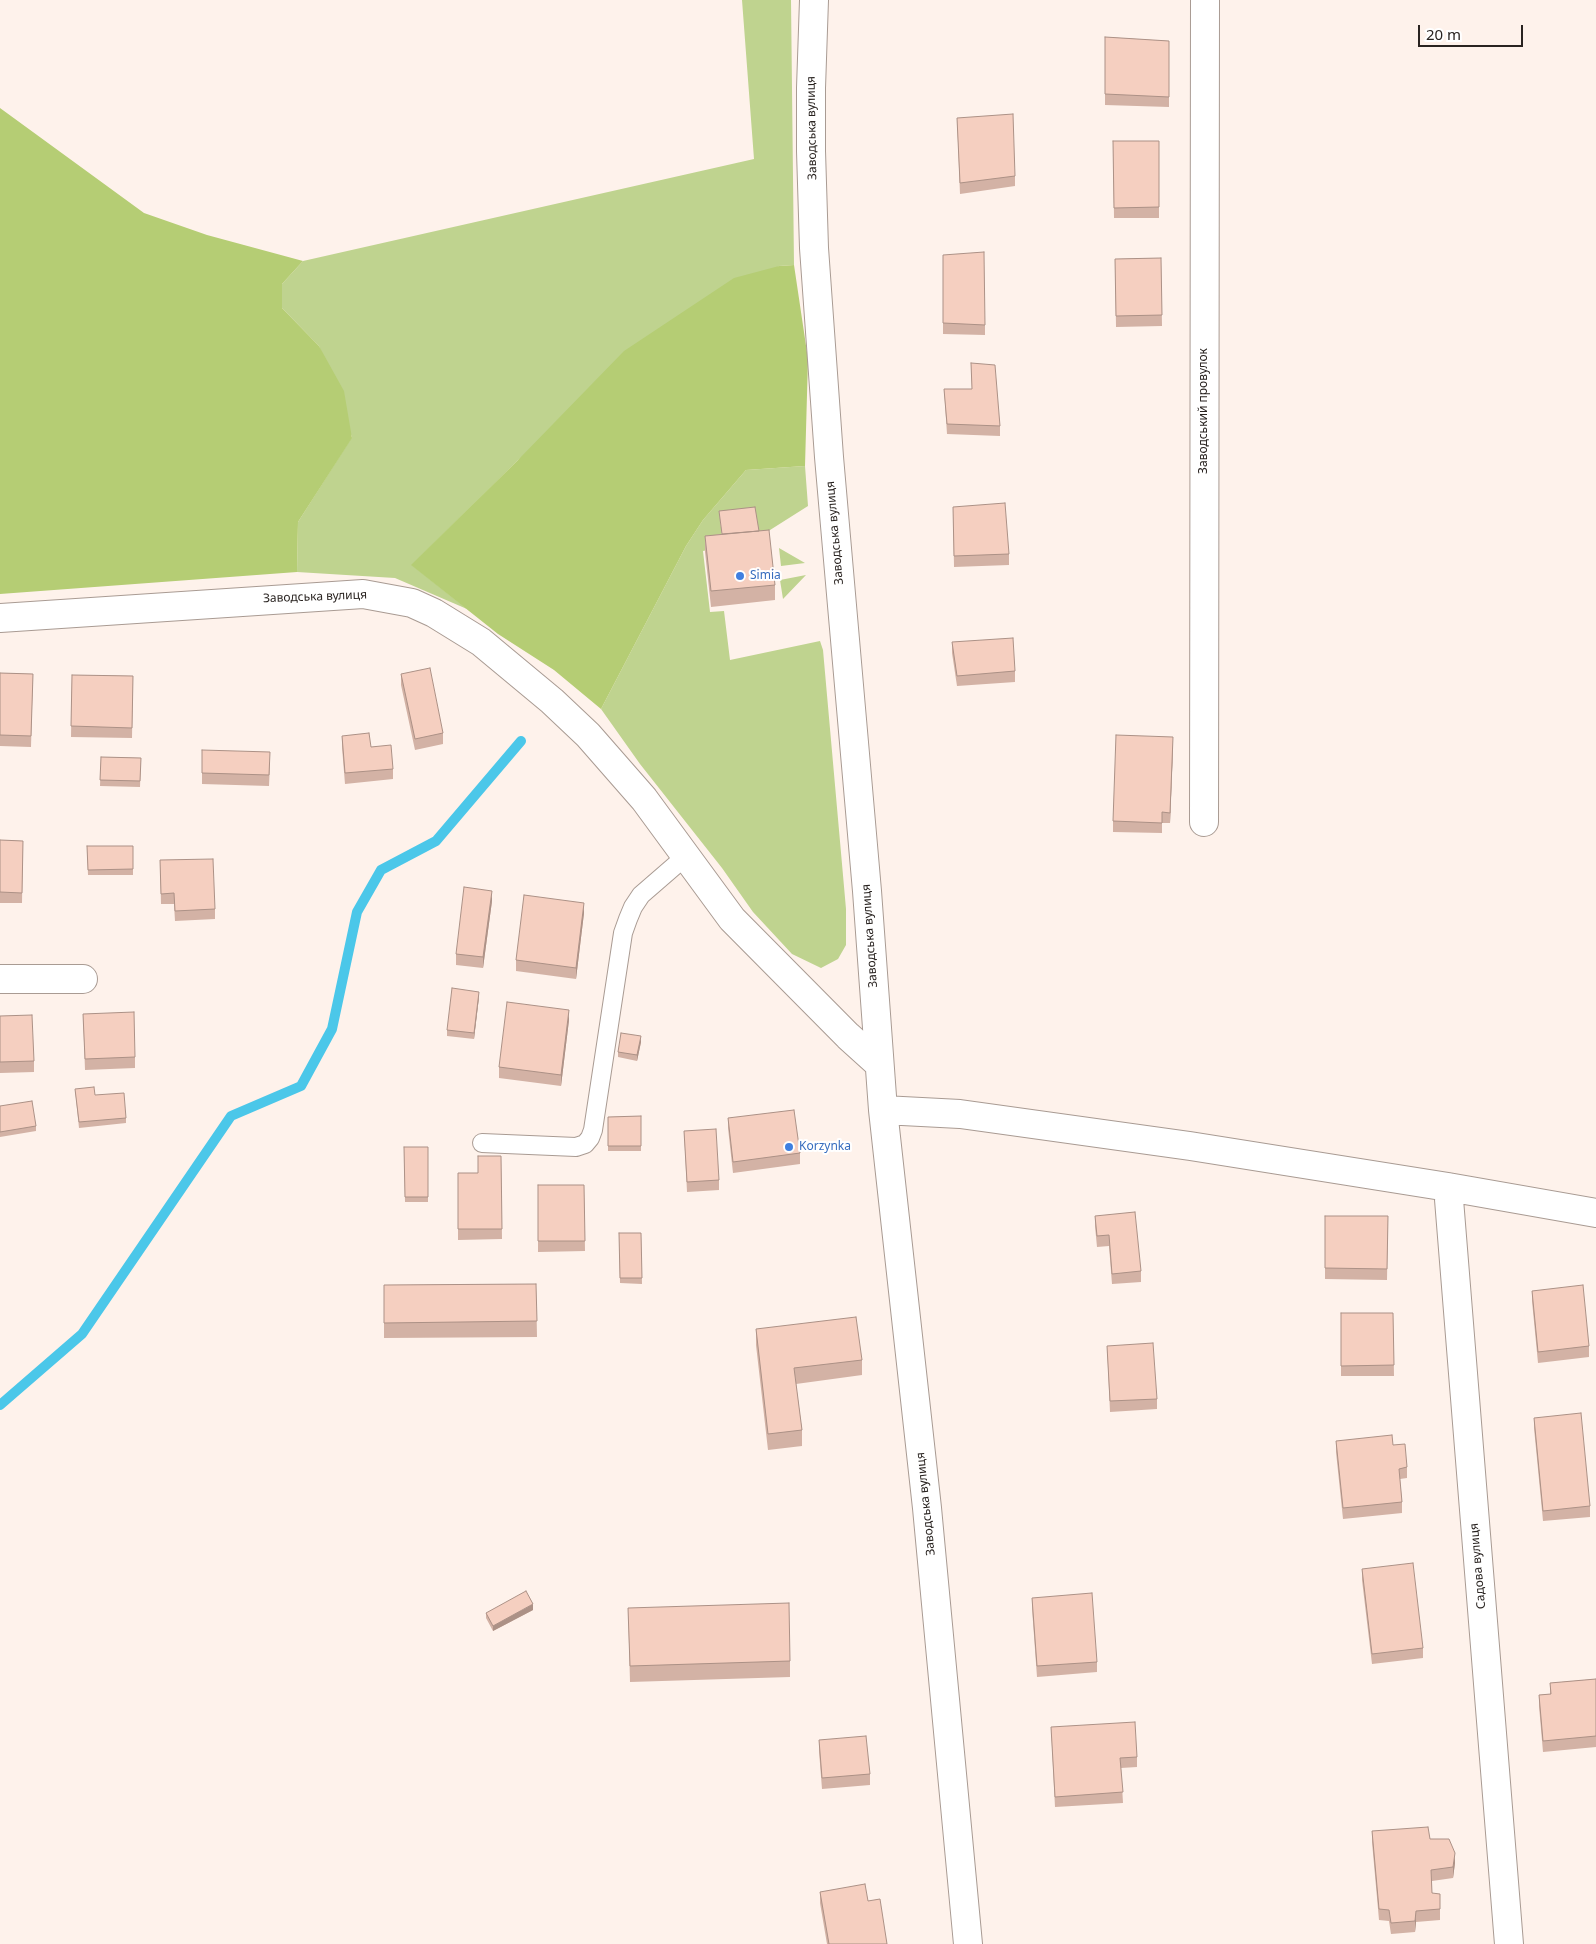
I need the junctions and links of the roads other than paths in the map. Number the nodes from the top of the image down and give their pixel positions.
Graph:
1 (814, 0) edge
2 (1205, 0) edge
3 (0, 618) edge
4 (1204, 822) dead end
5 (686, 856) junction
6 (0, 979) edge
7 (83, 979) dead end
8 (879, 1064) junction
9 (883, 1110) junction
10 (482, 1144) dead end
11 (1448, 1187) junction
12 (1596, 1214) edge
13 (968, 1944) edge
14 (1509, 1944) edge

1 - 8 street, Заводська вулиця
2 - 4 street, Заводський провулок
3 - 5 street, Заводська вулиця
5 - 8 street, Заводська вулиця
5 - 10 lane
6 - 7 street
8 - 9 street, Заводська вулиця
9 - 11 street
9 - 13 street, Заводська вулиця
11 - 12 street
11 - 14 street, Садова вулиця

